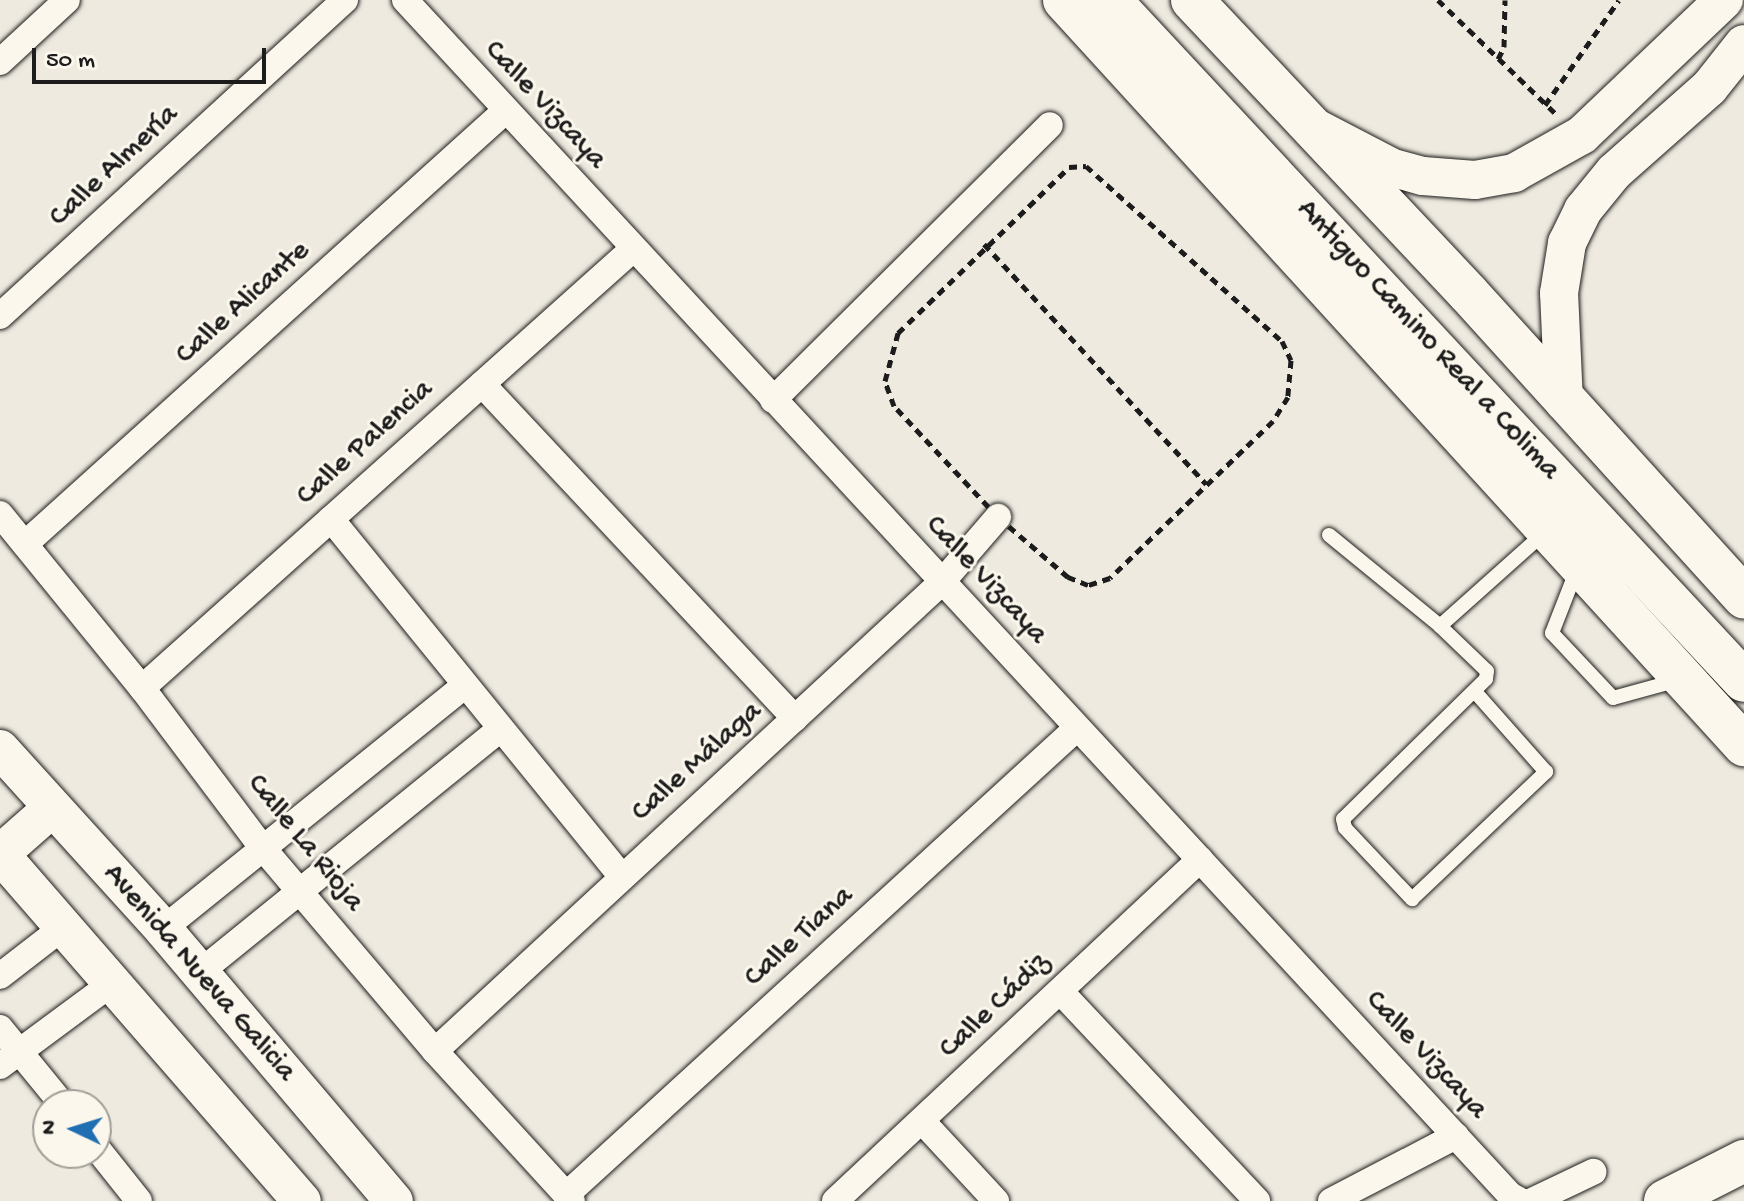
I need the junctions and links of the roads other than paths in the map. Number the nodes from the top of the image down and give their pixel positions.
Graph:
1 (67, 0) edge
2 (345, 0) edge
3 (405, 0) edge
4 (1064, 0) edge
5 (1110, 0) edge
6 (1192, 0) edge
7 (1724, 0) edge
8 (1744, 44) edge
9 (0, 62) edge
10 (505, 111) junction
11 (1310, 124) junction
12 (1050, 125) dead end
13 (1582, 135) junction
14 (1614, 172) junction
15 (633, 249) junction
16 (0, 316) edge
17 (482, 384) junction
18 (773, 400) junction
19 (1564, 402) junction
20 (0, 514) edge
21 (998, 517) road end
22 (331, 519) junction
23 (1547, 530) junction
24 (1329, 535) dead end
25 (25, 544) junction
26 (1578, 565) junction
27 (942, 582) junction
28 (1744, 597) edge
29 (1440, 626) junction
30 (1683, 678) junction
31 (1744, 681) edge
32 (465, 685) junction
33 (142, 688) junction
34 (1476, 693) junction
35 (795, 718) junction
36 (1077, 728) junction
37 (500, 729) junction
38 (1744, 745) edge
39 (0, 749) edge
40 (51, 809) junction
41 (262, 847) junction
42 (0, 854) edge
43 (1200, 860) junction
44 (621, 876) junction
45 (299, 891) junction
46 (62, 928) junction
47 (163, 929) junction
48 (199, 973) junction
49 (0, 976) edge
50 (111, 984) junction
51 (1060, 991) junction
52 (0, 1028) edge
53 (435, 1051) junction
54 (10, 1058) edge
55 (45, 1089) edge
56 (922, 1121) junction
57 (1456, 1136) junction
58 (1744, 1161) edge
59 (112, 1167) edge
60 (1593, 1172) dead end
61 (569, 1198) edge
62 (139, 1201) edge
63 (302, 1201) edge
64 (394, 1201) edge
65 (835, 1201) edge
66 (996, 1201) edge
67 (1257, 1201) edge
68 (1331, 1201) edge
69 (1521, 1201) edge
70 (1532, 1201) edge
71 (1665, 1201) edge

1 - 9 street
2 - 16 street, Calle Almería
3 - 10 street, Calle Vizcaya
4 - 23 main road
5 - 31 main road, Antiguo Camino Real a Colima
6 - 11 main road, Antiguo Camino Real a Colima
7 - 13 street
8 - 14 street
10 - 15 street, Calle Vizcaya
10 - 25 street, Calle Alicante
11 - 13 street
11 - 19 main road, Antiguo Camino Real a Colima
12 - 18 street
13 - 14 street
14 - 19 street
15 - 17 street, Calle Palencia
15 - 18 street, Calle Vizcaya
17 - 22 street, Calle Palencia
17 - 35 street
18 - 27 street, Calle Vizcaya
19 - 28 main road, Antiguo Camino Real a Colima
20 - 25 street, Calle La Rioja
21 - 27 street, Calle Málaga
22 - 32 street
22 - 33 street, Calle Palencia
23 - 26 main road
23 - 29 lane
24 - 29 lane
25 - 33 street, Calle La Rioja
26 - 30 main road
26 - 30 lane
27 - 35 street, Calle Málaga
27 - 36 street, Calle Vizcaya
29 - 34 lane
30 - 38 main road
32 - 37 street
32 - 41 street
33 - 41 street, Calle La Rioja
34 - 34 lane
35 - 44 street, Calle Málaga
36 - 43 street, Calle Vizcaya
36 - 61 street, Calle Tiana
37 - 44 street
37 - 45 street
39 - 40 street, Avenida Nueva Galicia
40 - 42 street
40 - 47 street, Avenida Nueva Galicia
41 - 45 street, Calle La Rioja
41 - 47 street
42 - 46 street
43 - 51 street, Calle Cádiz
43 - 57 street, Calle Vizcaya
44 - 53 street, Calle Málaga
45 - 48 street
45 - 53 street, Calle La Rioja
46 - 49 street
46 - 50 street
47 - 48 street, Avenida Nueva Galicia
48 - 64 street, Avenida Nueva Galicia
50 - 54 street
50 - 63 street
51 - 56 street, Calle Cádiz
51 - 67 street
52 - 54 street
53 - 61 street, Calle La Rioja
54 - 55 street
56 - 65 street, Calle Cádiz
56 - 66 street
57 - 68 street
57 - 69 street, Calle Vizcaya
58 - 71 main road
59 - 62 street
60 - 70 street

